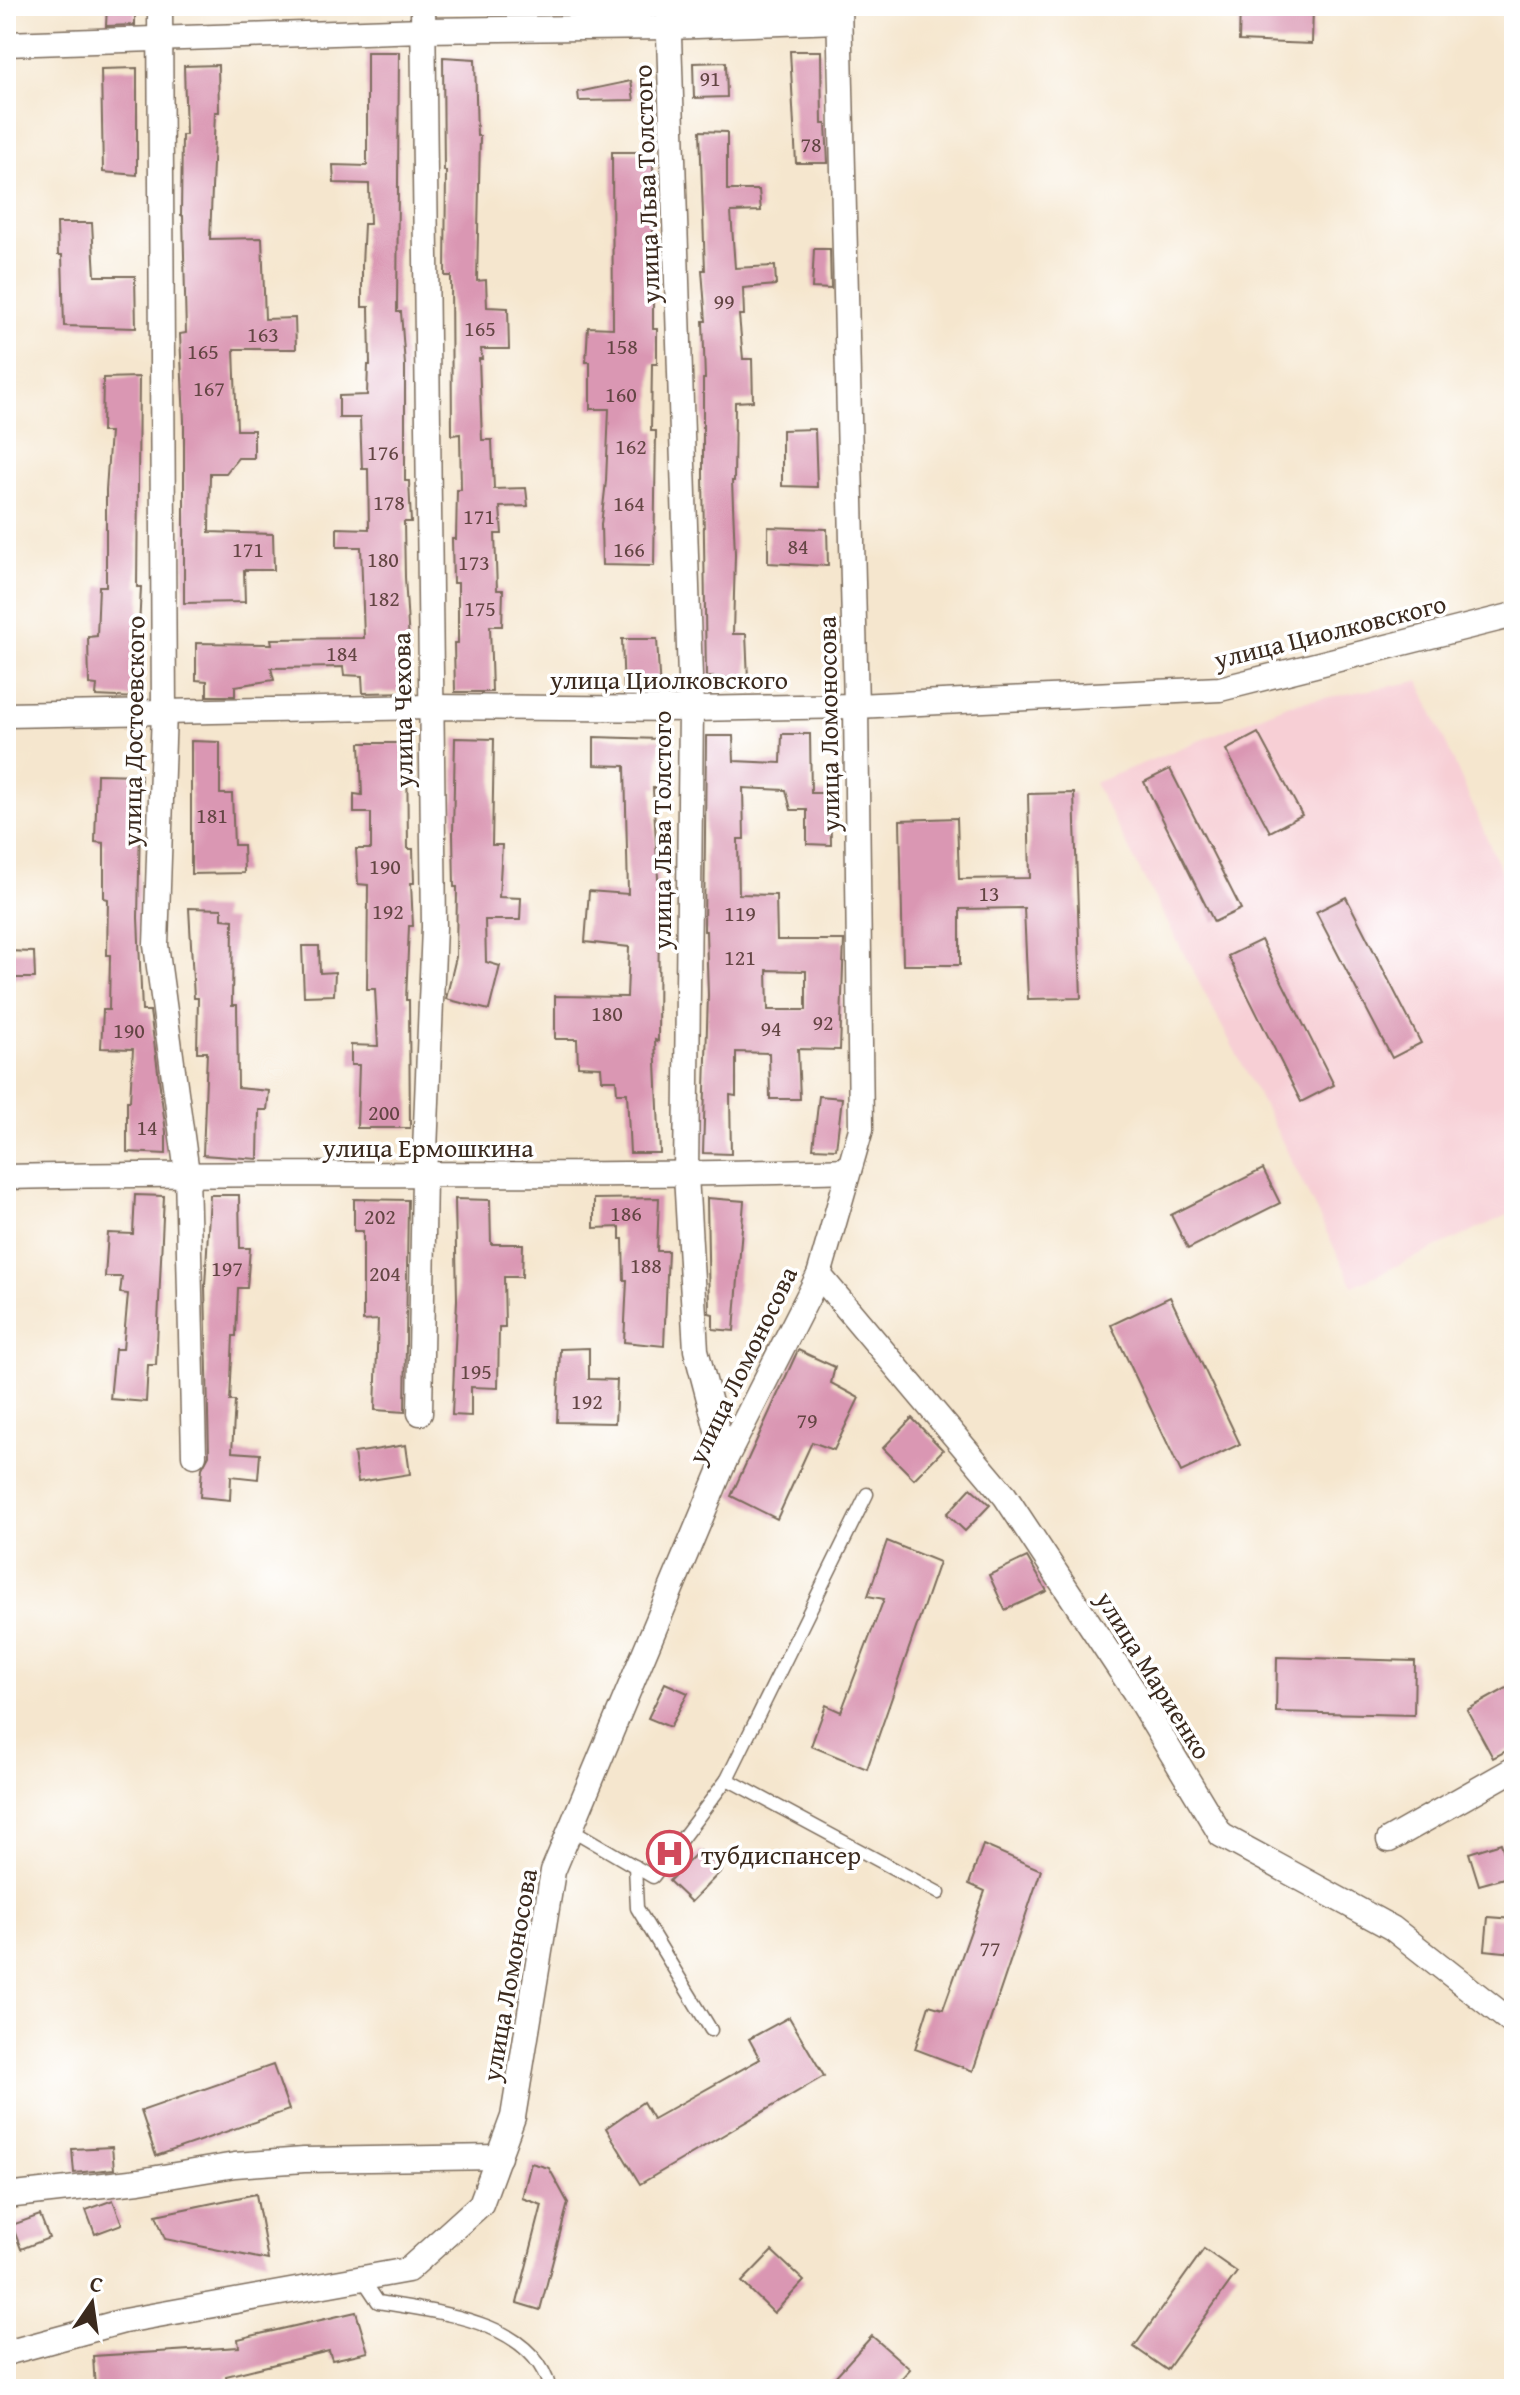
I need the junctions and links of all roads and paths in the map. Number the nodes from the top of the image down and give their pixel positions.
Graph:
1 (160, 6) edge
2 (839, 14) edge
3 (668, 17) edge
4 (423, 18) edge
5 (160, 40) junction
6 (6, 44) edge
7 (1514, 615) edge
8 (856, 706) junction
9 (430, 707) junction
10 (691, 709) junction
11 (164, 711) junction
12 (6, 715) edge
13 (849, 1170) junction
14 (187, 1173) junction
15 (686, 1175) junction
16 (424, 1176) junction
17 (6, 1177) edge
18 (819, 1275) junction
19 (420, 1413) dead end
20 (194, 1455) dead end
21 (725, 1460) junction
22 (867, 1494) dead end
23 (1514, 1769) edge
24 (727, 1779) junction
25 (571, 1829) junction
26 (1389, 1840) dead end
27 (635, 1866) junction
28 (939, 1893) dead end
29 (1514, 2024) edge
30 (711, 2030) dead end
31 (499, 2157) junction
32 (6, 2196) edge
33 (362, 2278) junction
34 (6, 2353) edge
35 (546, 2372) junction
36 (538, 2389) edge
37 (550, 2389) edge

1 - 5 street, улица Достоевского
2 - 3 street
2 - 8 street, улица Ломоносова
3 - 4 street
3 - 10 street, улица Льва Толстого
4 - 5 street
4 - 9 street, улица Чехова
5 - 6 street
5 - 11 street, улица Достоевского
7 - 8 street, улица Циолковского
8 - 10 street, улица Циолковского
8 - 13 street, улица Ломоносова
9 - 10 street, улица Циолковского
9 - 11 street, улица Циолковского
9 - 16 street, улица Чехова
10 - 15 street, улица Льва Толстого
11 - 12 street, улица Циолковского
11 - 14 street, улица Достоевского
13 - 15 street, улица Ермошкина
13 - 18 street, улица Ломоносова
14 - 16 street, улица Ермошкина
14 - 17 street, улица Ермошкина
14 - 20 street, улица Достоевского
15 - 16 street, улица Ермошкина
15 - 21 street, улица Льва Толстого
16 - 19 street, улица Чехова
18 - 21 street, улица Ломоносова
18 - 29 street, улица Мариенко
21 - 25 street, улица Ломоносова
22 - 24 lane
23 - 26 street
24 - 27 lane
24 - 28 lane
25 - 27 lane
25 - 31 street, улица Ломоносова
27 - 30 lane
31 - 32 street
31 - 33 street, улица Ломоносова
33 - 34 street, улица Ломоносова
33 - 35 lane
35 - 36 lane
35 - 37 lane

